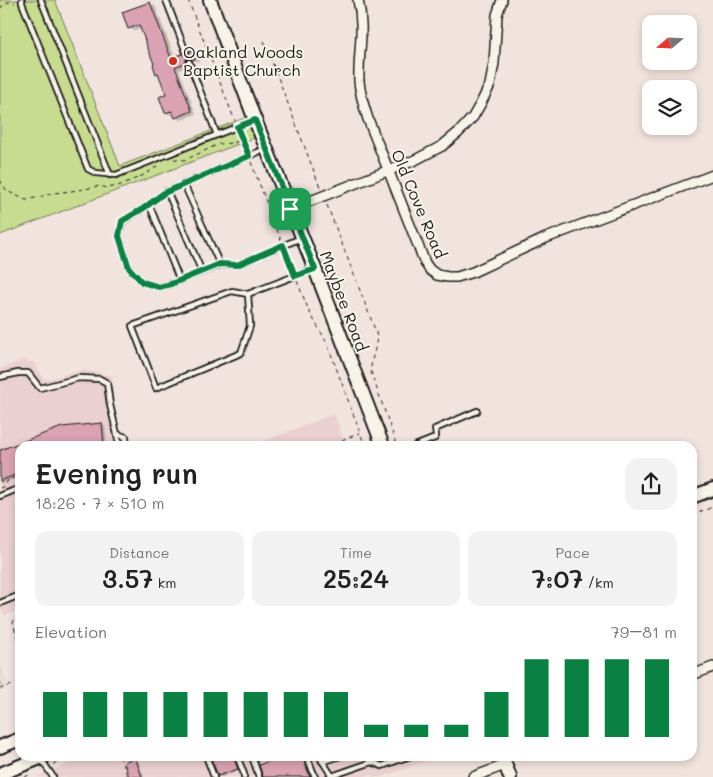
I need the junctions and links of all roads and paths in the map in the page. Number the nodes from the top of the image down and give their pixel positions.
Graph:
1 (41, 0) edge
2 (166, 0) edge
3 (188, 0) edge
4 (210, 0) edge
5 (358, 0) edge
6 (502, 0) edge
7 (22, 2) edge
8 (0, 8) edge
9 (264, 41) dead end
10 (186, 52) dead end
11 (189, 62) dead end
12 (255, 120) junction
13 (237, 127) junction
14 (217, 135) junction
15 (266, 149) junction
16 (249, 156) junction
17 (388, 170) junction
18 (110, 175) junction
19 (713, 175) edge
20 (184, 184) junction
21 (167, 191) junction
22 (323, 196) junction
23 (149, 204) junction
24 (290, 209) junction
25 (302, 237) junction
26 (283, 245) junction
27 (220, 264) junction
28 (315, 269) junction
29 (202, 272) junction
30 (295, 276) junction
31 (180, 281) junction
32 (248, 294) junction
33 (0, 378) edge
34 (477, 411) dead end
35 (360, 432) junction
36 (117, 434) junction
37 (342, 440) dead end
38 (118, 441) edge
39 (126, 441) edge
40 (363, 441) edge
41 (381, 441) edge
42 (396, 441) edge
43 (428, 441) edge
44 (15, 478) edge
45 (0, 488) edge
46 (713, 488) edge
47 (15, 490) edge
48 (697, 494) edge
49 (0, 496) edge
50 (713, 507) edge
51 (697, 513) edge
52 (15, 597) edge
53 (0, 602) edge
54 (713, 668) edge
55 (697, 673) edge
56 (12, 685) dead end
57 (0, 690) edge
58 (15, 741) edge
59 (0, 747) edge
60 (30, 761) edge
61 (40, 761) edge
62 (122, 761) edge
63 (208, 761) edge
64 (239, 761) edge
65 (254, 761) edge
66 (309, 761) edge
67 (321, 761) edge
68 (372, 762) joint
69 (395, 762) edge
70 (507, 770) edge
71 (0, 774) edge
72 (127, 775) dead end
73 (330, 776) edge
74 (53, 777) edge
75 (214, 777) edge
76 (244, 777) edge
77 (259, 777) edge
78 (315, 777) edge
79 (473, 777) edge

1 - 18 lane
2 - 10 lane
3 - 13 path
4 - 12 main road, Maybee Road
5 - 17 street, Old Cove Road
6 - 17 street
7 - 8 path
7 - 18 lane
9 - 22 path
11 - 14 lane
12 - 13 lane
12 - 15 main road, Maybee Road
13 - 14 lane
13 - 16 path
14 - 18 lane
15 - 16 lane
15 - 24 main road, Maybee Road
16 - 20 lane
16 - 26 path
17 - 19 street, Old Cove Road
17 - 22 street
20 - 21 lane
20 - 27 lane
21 - 23 lane
21 - 29 lane
22 - 24 street
22 - 42 path
23 - 31 lane
23 - 31 lane
24 - 25 main road, Maybee Road
25 - 26 lane
25 - 28 main road, Maybee Road
26 - 27 lane
26 - 30 path
27 - 29 lane
28 - 30 lane
28 - 41 main road, Maybee Road
29 - 31 lane
30 - 32 lane
30 - 35 path
32 - 32 lane
33 - 36 lane
34 - 43 lane
35 - 37 path
35 - 40 path
36 - 38 lane
36 - 39 lane
44 - 45 path
46 - 48 main road
47 - 49 lane
50 - 51 path
52 - 53 lane
54 - 55 street
56 - 57 path
58 - 59 main road
60 - 71 main road
61 - 74 lane
62 - 72 path
63 - 75 lane
64 - 76 lane
65 - 77 lane
66 - 78 lane
67 - 73 lane
68 - 69 lane
68 - 73 lane
70 - 79 street

